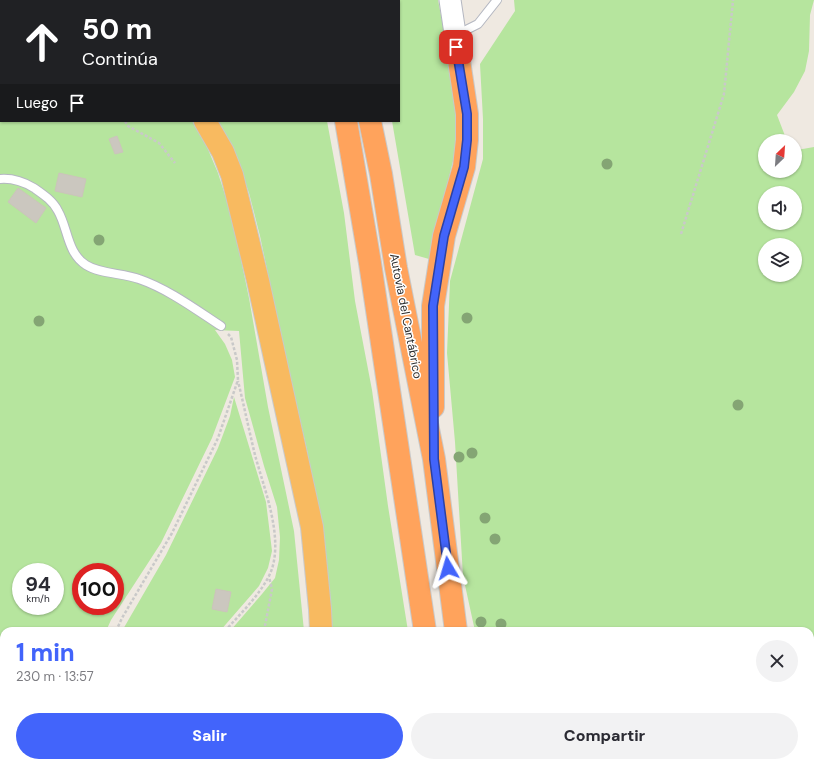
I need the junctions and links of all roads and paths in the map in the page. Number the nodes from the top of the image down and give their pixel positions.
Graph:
1 (450, 0) edge
2 (497, 0) edge
3 (733, 0) edge
4 (456, 41) junction
5 (126, 122) edge
6 (206, 122) edge
7 (346, 122) edge
8 (370, 122) edge
9 (175, 163) dead end
10 (0, 179) edge
11 (681, 234) dead end
12 (221, 326) joint
13 (238, 380) junction
14 (434, 459) junction
15 (269, 576) junction
16 (118, 627) edge
17 (228, 627) edge
18 (265, 627) edge
19 (321, 627) edge
20 (424, 627) edge
21 (455, 627) edge

1 - 4 street
2 - 4 lane
3 - 11 path
4 - 14 highway
5 - 9 path
6 - 19 highway
7 - 20 highway
8 - 14 highway, Autovía del Cantábrico
10 - 12 lane
12 - 13 path
13 - 15 path
13 - 16 path
14 - 21 highway, Autovía del Cantábrico
15 - 17 path
15 - 18 path

